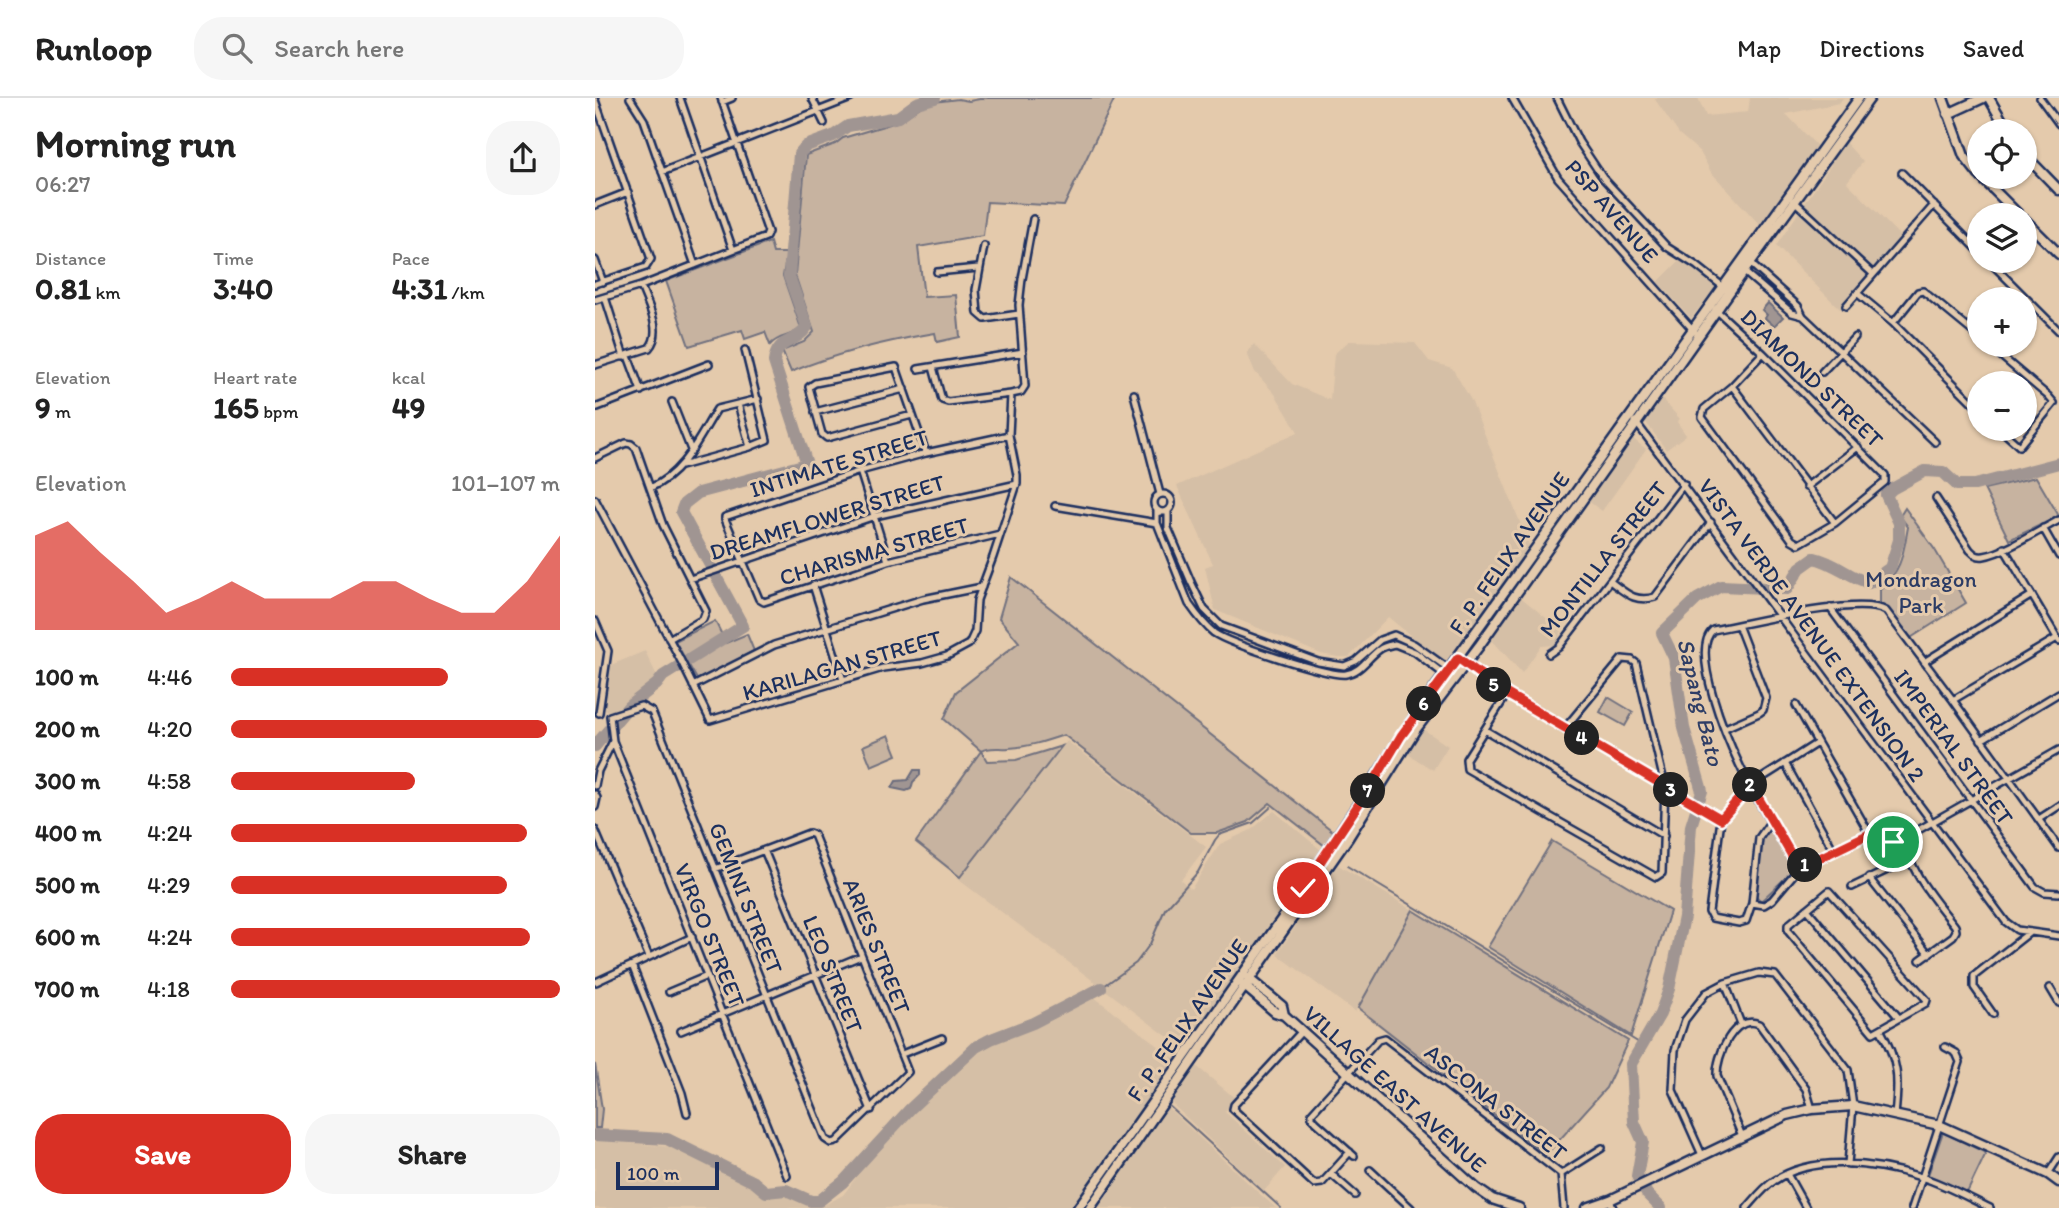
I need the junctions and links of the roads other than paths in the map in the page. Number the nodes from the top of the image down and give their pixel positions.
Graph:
1 (630, 98) edge
2 (680, 98) edge
3 (732, 98) edge
4 (813, 98) edge
5 (851, 98) edge
6 (1512, 98) edge
7 (1557, 98) edge
8 (1859, 98) edge
9 (1870, 98) edge
10 (1943, 98) edge
11 (1983, 98) edge
12 (1989, 98) edge
13 (2040, 98) edge
14 (595, 100) edge
15 (721, 100) edge
16 (2059, 110) edge
17 (819, 111) junction
18 (1948, 114) junction
19 (2050, 114) junction
20 (2001, 119) edge
21 (824, 123) dead end
22 (604, 124) junction
23 (2059, 124) edge
24 (595, 127) edge
25 (736, 143) junction
26 (700, 157) junction
27 (1967, 161) edge
28 (2037, 167) edge
29 (662, 172) junction
30 (1902, 173) dead end
31 (1993, 189) edge
32 (2059, 190) edge
33 (628, 192) junction
34 (1792, 199) junction
35 (2007, 203) edge
36 (595, 205) edge
37 (1934, 205) junction
38 (1033, 219) dead end
39 (2037, 232) edge
40 (1967, 238) edge
41 (985, 246) dead end
42 (733, 250) junction
43 (2059, 254) edge
44 (595, 260) edge
45 (1750, 264) junction
46 (695, 265) junction
47 (978, 268) junction
48 (1741, 269) junction
49 (937, 272) dead end
50 (2001, 273) edge
51 (1873, 274) junction
52 (603, 282) junction
53 (595, 284) edge
54 (641, 286) junction
55 (1726, 290) junction
56 (1857, 293) junction
57 (605, 297) junction
58 (595, 300) edge
59 (1846, 306) dead end
60 (1713, 307) junction
61 (1019, 314) junction
62 (1803, 316) junction
63 (1893, 323) junction
64 (1967, 327) edge
65 (2059, 331) edge
66 (1696, 333) junction
67 (1855, 337) dead end
68 (745, 350) dead end
69 (1023, 352) junction
70 (1841, 352) junction
71 (1763, 353) junction
72 (626, 356) junction
73 (2002, 357) edge
74 (709, 364) dead end
75 (595, 365) edge
76 (933, 366) junction
77 (918, 369) dead end
78 (2019, 371) edge
79 (1822, 372) dead end
80 (1666, 374) junction
81 (1732, 386) junction
82 (2037, 387) edge
83 (904, 389) junction
84 (641, 391) junction
85 (1011, 394) junction
86 (1134, 394) dead end
87 (1967, 397) edge
88 (758, 399) junction
89 (672, 402) dead end
90 (738, 404) junction
91 (595, 408) edge
92 (815, 412) junction
93 (912, 415) junction
94 (1630, 416) junction
95 (1637, 423) junction
96 (2037, 426) edge
97 (1009, 435) junction
98 (1935, 442) dead end
99 (750, 447) junction
100 (1858, 447) junction
101 (691, 450) junction
102 (926, 453) junction
103 (595, 458) edge
104 (681, 466) junction
105 (860, 471) junction
106 (1017, 484) junction
107 (1683, 484) junction
108 (1806, 487) junction
109 (650, 488) junction
110 (1160, 494) junction
111 (1936, 498) dead end
112 (595, 499) edge
113 (1055, 506) dead end
114 (1157, 510) junction
115 (1168, 510) junction
116 (875, 516) junction
117 (2059, 520) edge
118 (1711, 522) junction
119 (1157, 523) junction
120 (1835, 523) junction
121 (2043, 528) junction
122 (1000, 534) junction
123 (2004, 548) junction
124 (2059, 556) edge
125 (743, 561) junction
126 (888, 561) junction
127 (690, 579) junction
128 (1611, 582) junction
129 (813, 585) junction
130 (982, 587) junction
131 (2032, 595) junction
132 (1830, 608) junction
133 (1205, 609) junction
134 (1197, 616) junction
135 (1781, 616) junction
136 (595, 621) edge
137 (1738, 625) junction
138 (828, 629) junction
139 (669, 639) junction
140 (2058, 639) edge
141 (1279, 648) junction
142 (1549, 654) dead end
143 (1275, 657) junction
144 (1462, 661) junction
145 (1924, 662) junction
146 (1451, 675) junction
147 (843, 680) junction
148 (693, 686) junction
149 (2059, 693) edge
150 (1507, 694) junction
151 (1953, 700) junction
152 (1796, 705) dead end
153 (597, 714) edge
154 (611, 721) junction
155 (1565, 728) junction
156 (1725, 728) junction
157 (1485, 730) junction
158 (1982, 740) junction
159 (613, 741) junction
160 (1817, 743) junction
161 (2059, 750) edge
162 (1785, 763) junction
163 (2010, 779) junction
164 (1751, 785) junction
165 (595, 786) edge
166 (1665, 786) junction
167 (595, 794) edge
168 (1972, 800) junction
169 (2059, 806) edge
170 (595, 807) edge
171 (1721, 819) junction
172 (2039, 819) junction
173 (1771, 821) junction
174 (1931, 823) junction
175 (595, 830) edge
176 (1869, 834) junction
177 (1664, 835) junction
178 (1893, 842) dead end
179 (2059, 848) edge
180 (764, 850) junction
181 (1834, 851) junction
182 (1910, 859) junction
183 (1799, 868) junction
184 (715, 869) junction
185 (1869, 878) junction
186 (1852, 887) dead end
187 (2059, 893) edge
188 (1752, 903) junction
189 (1807, 909) junction
190 (2030, 932) junction
191 (2059, 936) edge
192 (692, 937) junction
193 (1929, 954) junction
194 (861, 956) junction
195 (649, 957) junction
196 (1920, 960) dead end
197 (632, 965) junction
198 (707, 976) junction
199 (814, 976) junction
200 (1244, 980) junction
201 (596, 982) edge
202 (1725, 983) junction
203 (2050, 988) dead end
204 (669, 992) dead end
205 (767, 996) junction
206 (2059, 1003) edge
207 (1993, 1014) dead end
208 (722, 1015) junction
209 (1899, 1018) junction
210 (1741, 1024) junction
211 (1880, 1029) junction
212 (681, 1031) dead end
213 (1302, 1031) junction
214 (941, 1038) dead end
215 (1945, 1047) dead end
216 (902, 1054) junction
217 (1348, 1073) junction
218 (1853, 1106) junction
219 (1812, 1109) junction
220 (870, 1110) junction
221 (687, 1113) dead end
222 (1895, 1115) junction
223 (1939, 1125) junction
224 (1742, 1136) junction
225 (1602, 1148) dead end
226 (1702, 1154) junction
227 (2059, 1157) edge
228 (1848, 1164) junction
229 (1370, 1170) dead end
230 (1331, 1174) junction
231 (1561, 1174) junction
232 (1787, 1174) junction
233 (2048, 1174) junction
234 (787, 1176) dead end
235 (1922, 1177) junction
236 (2059, 1182) edge
237 (1355, 1195) dead end
238 (1612, 1204) edge
239 (1508, 1207) edge
240 (1078, 1208) edge
241 (1090, 1208) edge
242 (1411, 1208) edge
243 (1519, 1208) edge
244 (1564, 1208) edge
245 (1587, 1208) edge
246 (1747, 1208) edge
247 (1806, 1208) edge
248 (1912, 1208) edge
249 (1990, 1208) edge

1 - 29 street
2 - 26 street
3 - 15 street
4 - 17 street
5 - 17 street
6 - 66 street, PSP AVENUE
7 - 55 street
8 - 34 main road, F. P. FELIX AVENUE
9 - 34 main road, F. P. FELIX AVENUE
10 - 18 main road
11 - 18 main road
12 - 20 main road
13 - 19 street
14 - 22 street
15 - 25 street
16 - 19 street
17 - 21 street
17 - 25 street
18 - 27 main road
19 - 23 street
22 - 24 street
22 - 33 street
25 - 26 street
25 - 42 street
26 - 29 street
26 - 42 street
28 - 32 main road
29 - 46 street
30 - 37 street
31 - 35 main road
33 - 36 street
33 - 52 street
34 - 45 main road, F. P. FELIX AVENUE
34 - 48 main road, F. P. FELIX AVENUE
34 - 51 street
37 - 40 street
37 - 51 street
38 - 61 street
39 - 43 main road
41 - 47 street
42 - 46 street
44 - 52 street
45 - 48 main road, F. P. FELIX AVENUE
45 - 62 street
46 - 54 street
47 - 49 street
47 - 61 street
48 - 55 main road, F. P. FELIX AVENUE
48 - 62 street
50 - 65 street
51 - 56 street
52 - 53 street
54 - 57 street
54 - 72 street
55 - 60 main road, F. P. FELIX AVENUE
56 - 59 street
56 - 63 street
57 - 58 street
57 - 72 street
60 - 66 main road, F. P. FELIX AVENUE
60 - 71 street, DIAMOND STREET
61 - 69 street
62 - 70 street
63 - 64 street
63 - 87 street
66 - 80 main road, F. P. FELIX AVENUE
67 - 70 street
68 - 88 street
69 - 76 street
69 - 85 street
70 - 79 street
70 - 98 street
71 - 81 street
71 - 100 street, DIAMOND STREET
72 - 75 street
72 - 84 street
73 - 78 street
74 - 84 street
76 - 77 street
76 - 85 street
80 - 94 main road, F. P. FELIX AVENUE
80 - 95 main road, F. P. FELIX AVENUE
81 - 108 street
81 - 120 street
82 - 96 street
83 - 92 street
83 - 92 street
83 - 93 street
84 - 91 street
85 - 97 street
86 - 110 street
88 - 90 street
88 - 99 street
89 - 101 street
90 - 99 street
90 - 101 street
92 - 93 street
93 - 102 street
94 - 95 street, VISTA VERDE AVENUE EXTENSION 2
94 - 144 main road, F. P. FELIX AVENUE
95 - 107 street, VISTA VERDE AVENUE EXTENSION 2
95 - 144 main road, F. P. FELIX AVENUE
97 - 102 street, INTIMATE STREET
97 - 106 street
99 - 104 street
100 - 108 street
100 - 120 street, DIAMOND STREET
101 - 104 street
102 - 105 street, INTIMATE STREET
103 - 109 street
104 - 109 street
105 - 116 street
105 - 125 street, INTIMATE STREET
106 - 116 street, DREAMFLOWER STREET
106 - 122 street
107 - 118 street, VISTA VERDE AVENUE EXTENSION 2
107 - 128 street, MONTILLA STREET
108 - 120 street
109 - 127 street
110 - 114 street
110 - 115 street
111 - 123 street
112 - 139 street
113 - 119 street
114 - 115 street
114 - 119 street
115 - 133 street
116 - 125 street, DREAMFLOWER STREET
116 - 126 street
117 - 121 street
118 - 128 street
118 - 135 street, VISTA VERDE AVENUE EXTENSION 2
119 - 134 street
121 - 123 street
121 - 124 street
122 - 126 street, CHARISMA STREET
122 - 130 street
123 - 131 street
125 - 127 street, DREAMFLOWER STREET
125 - 129 street, CHARISMA STREET
126 - 129 street, CHARISMA STREET
127 - 139 street
128 - 142 street, MONTILLA STREET
129 - 138 street
130 - 138 street
130 - 147 street, KARILAGAN STREET
131 - 140 street
131 - 145 street
132 - 135 street
132 - 145 street
132 - 168 street, IMPERIAL STREET
133 - 134 street
133 - 141 street
134 - 143 street
135 - 137 street
135 - 174 street, VISTA VERDE AVENUE EXTENSION 2
136 - 153 street
137 - 156 street
137 - 156 street
138 - 147 street
138 - 148 street
139 - 148 street
140 - 151 street
141 - 143 street
141 - 146 street
143 - 146 street
144 - 146 main road, F. P. FELIX AVENUE
144 - 150 street
145 - 151 street
146 - 200 main road, F. P. FELIX AVENUE
147 - 148 street, KARILAGAN STREET
149 - 158 street
150 - 155 street
150 - 157 street
151 - 158 street
152 - 160 street
153 - 154 street
154 - 159 street, VIRGO STREET
154 - 184 street, GEMINI STREET
155 - 166 street
155 - 166 street
156 - 164 street
157 - 177 street
157 - 177 street
158 - 163 street
159 - 165 street
159 - 192 street, VIRGO STREET
160 - 162 street
160 - 176 street
161 - 163 street
162 - 164 street
162 - 181 street
163 - 168 street
163 - 172 street
164 - 171 street
164 - 173 street
166 - 171 street
166 - 177 street
167 - 170 street
168 - 174 street
168 - 187 street, IMPERIAL STREET
169 - 172 street
171 - 188 street
172 - 179 street
173 - 183 street
173 - 188 street
174 - 182 street
174 - 190 street, VISTA VERDE AVENUE EXTENSION 2
175 - 195 street
176 - 178 street
176 - 181 street
180 - 184 street
180 - 194 street, ARIES STREET
180 - 199 street, LEO STREET
181 - 183 street
182 - 185 street
182 - 193 street
183 - 188 street
184 - 205 street, GEMINI STREET
185 - 186 street
185 - 193 street
189 - 209 street
189 - 209 street
189 - 211 street
190 - 191 street, VISTA VERDE AVENUE EXTENSION 2
190 - 207 street
192 - 195 street
192 - 198 street, VIRGO STREET
193 - 196 street
194 - 199 street
194 - 216 street, ARIES STREET
195 - 197 street
197 - 201 street
197 - 221 street
198 - 204 street
198 - 208 street, VIRGO STREET
199 - 205 street
199 - 220 street, LEO STREET
200 - 213 main road, VILLAGE EAST AVENUE
200 - 240 main road, F. P. FELIX AVENUE
200 - 241 main road, F. P. FELIX AVENUE
202 - 210 street
202 - 218 street
202 - 226 street
203 - 206 street
205 - 208 street
205 - 220 street, GEMINI STREET
208 - 212 street
208 - 234 street, VIRGO STREET
209 - 211 street
210 - 219 street
210 - 224 street
211 - 222 street
213 - 217 main road, VILLAGE EAST AVENUE
213 - 230 street
214 - 216 street
215 - 223 street
216 - 220 street, ARIES STREET
217 - 230 street
217 - 231 street, ASCONA STREET
217 - 239 main road, VILLAGE EAST AVENUE
218 - 219 main road
218 - 222 main road
218 - 228 street
219 - 224 main road
222 - 223 main road
223 - 233 main road
223 - 235 street
224 - 226 main road
225 - 231 street
226 - 238 main road
227 - 233 street
228 - 232 street
228 - 235 street
229 - 242 street
230 - 237 street
231 - 244 street, ASCONA STREET
232 - 246 street
232 - 247 street
233 - 236 main road
235 - 248 street
235 - 249 street
238 - 245 main road
239 - 243 main road, VILLAGE EAST AVENUE

